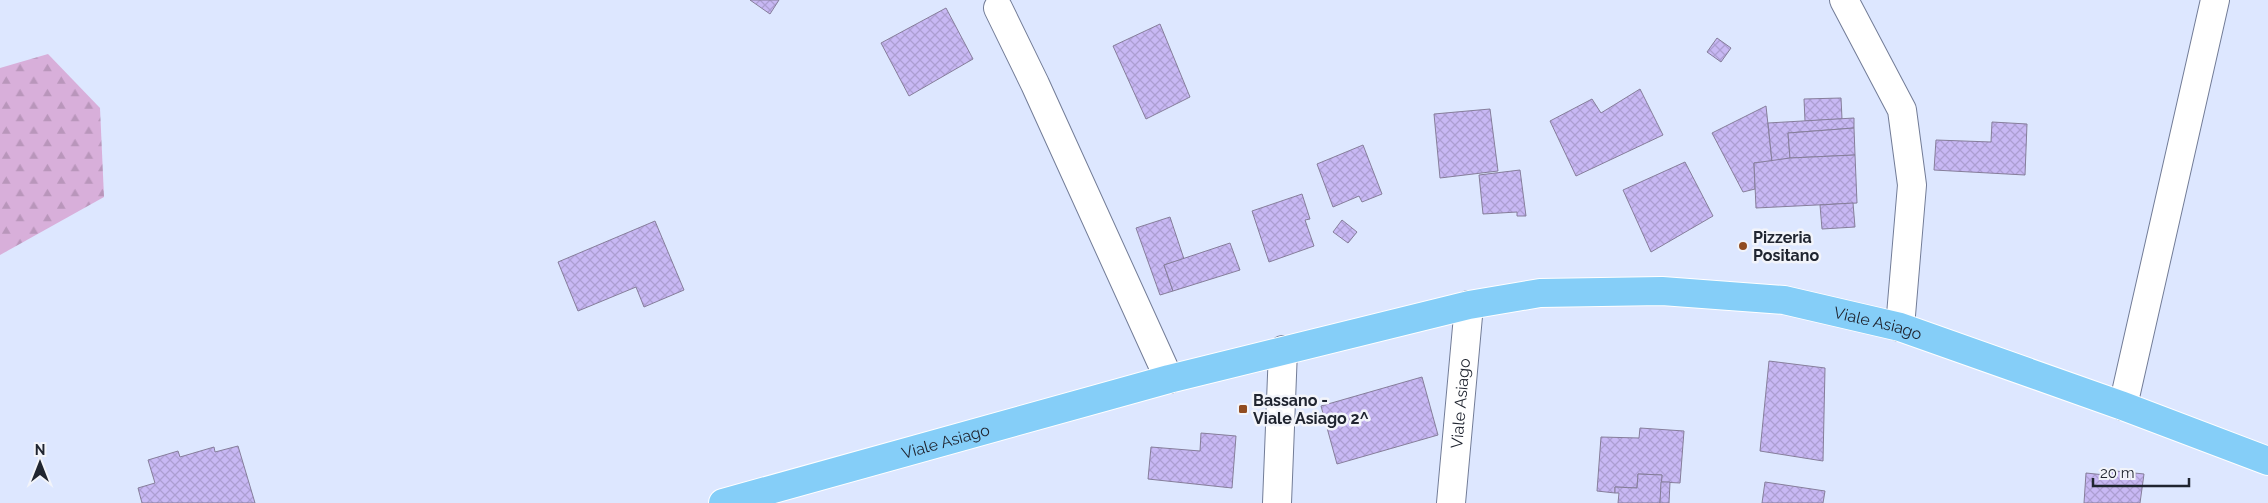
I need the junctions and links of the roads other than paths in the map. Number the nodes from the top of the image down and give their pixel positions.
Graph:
1 (1844, 0) edge
2 (2215, 0) edge
3 (998, 8) dead end
4 (1468, 305) junction
5 (1900, 327) junction
6 (1283, 350) junction
7 (1169, 379) junction
8 (2123, 406) junction
9 (2268, 460) edge
10 (723, 503) edge
11 (1277, 503) edge
12 (1451, 503) edge

1 - 5 street
2 - 8 street
3 - 7 street
4 - 5 main road, Viale Asiago
4 - 6 main road, Viale Asiago
4 - 12 street, Viale Asiago
5 - 8 main road, Viale Asiago
6 - 7 main road, Viale Asiago
6 - 11 street
7 - 10 main road, Viale Asiago
8 - 9 main road, Viale Asiago

